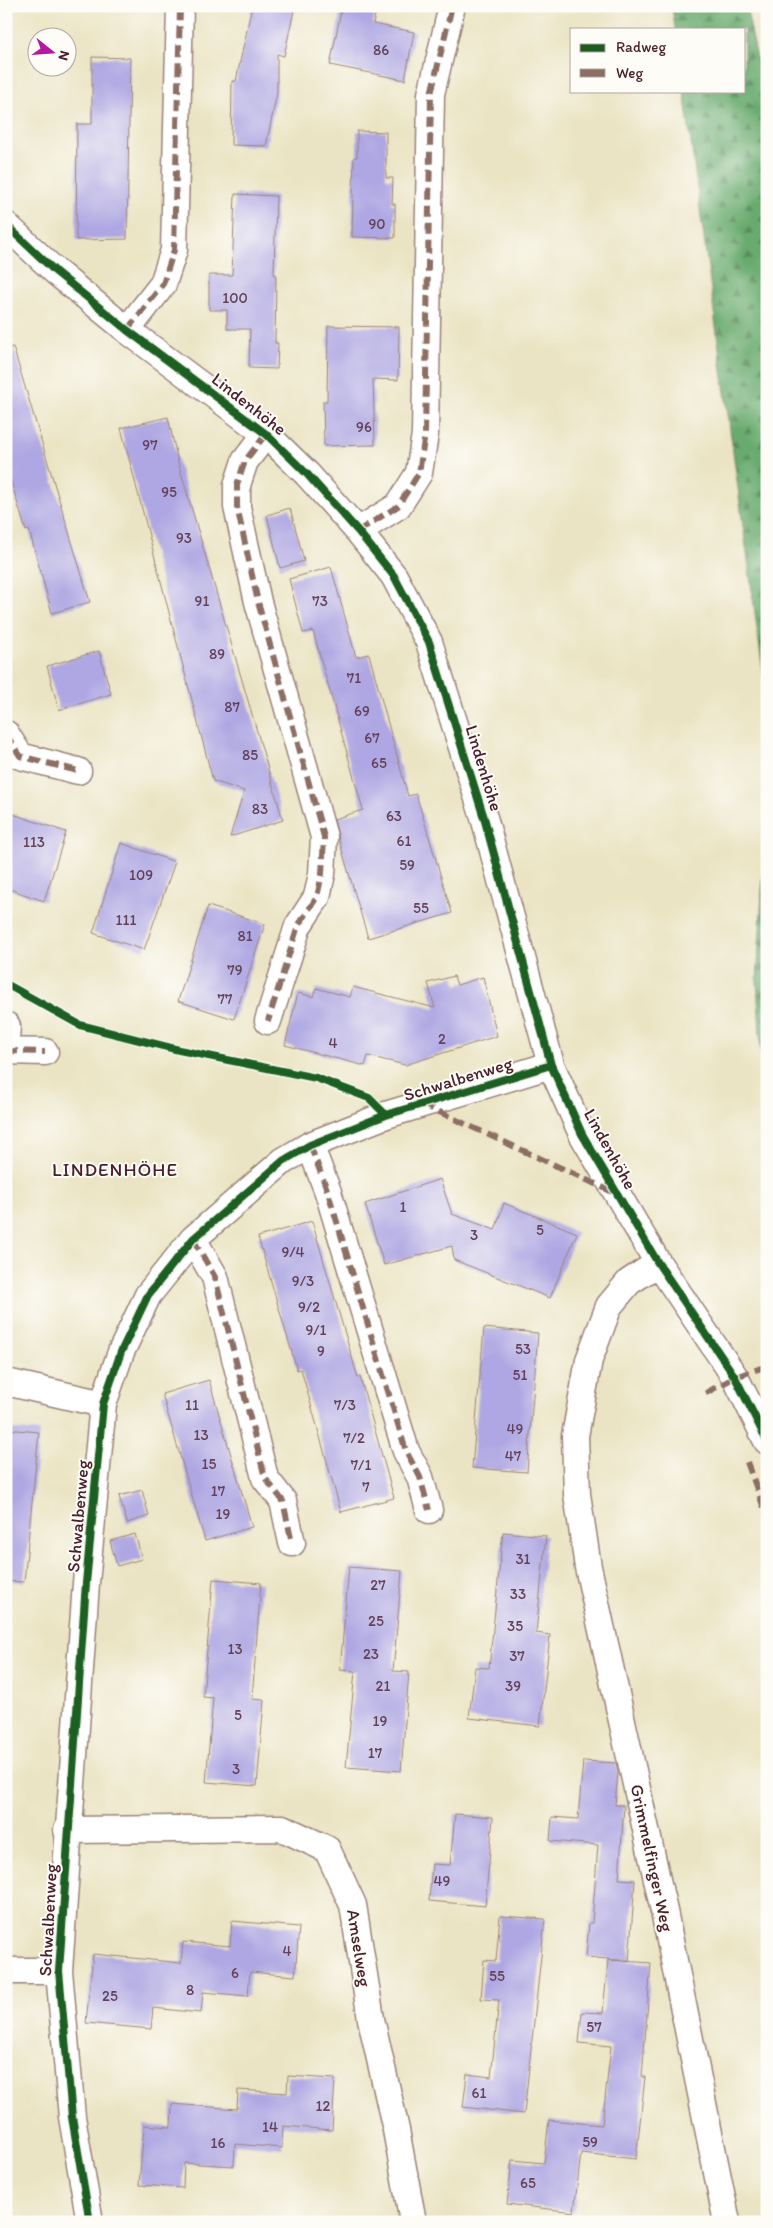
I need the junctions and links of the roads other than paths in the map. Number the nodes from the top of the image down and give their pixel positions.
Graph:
1 (180, 6) edge
2 (452, 6) edge
3 (6, 225) edge
4 (127, 330) junction
5 (266, 434) junction
6 (358, 530) junction
7 (6, 734) edge
8 (78, 771) dead end
9 (268, 1021) dead end
10 (6, 1051) edge
11 (45, 1052) dead end
12 (551, 1065) junction
13 (310, 1145) junction
14 (193, 1239) junction
15 (658, 1262) junction
16 (6, 1382) edge
17 (103, 1404) junction
18 (767, 1441) edge
19 (428, 1510) dead end
20 (292, 1543) dead end
21 (67, 1830) junction
22 (6, 1971) edge
23 (59, 1971) junction
24 (90, 2222) edge
25 (413, 2222) edge
26 (728, 2222) edge

1 - 4 street
2 - 6 street
3 - 4 street, Lindenhöhe
4 - 5 street, Lindenhöhe
5 - 6 street, Lindenhöhe
5 - 9 street, Lindenhöhe
6 - 12 street, Lindenhöhe
7 - 8 street
10 - 11 street
12 - 13 street, Schwalbenweg
12 - 15 street, Lindenhöhe
13 - 14 street, Schwalbenweg
13 - 19 street
14 - 17 street, Schwalbenweg
14 - 20 street
15 - 18 street, Lindenhöhe
15 - 26 street, Grimmelfinger Weg
16 - 17 street
17 - 21 street, Schwalbenweg
21 - 23 street, Schwalbenweg
21 - 25 street, Amselweg
22 - 23 street, Schwalbenweg
23 - 24 street, Schwalbenweg

